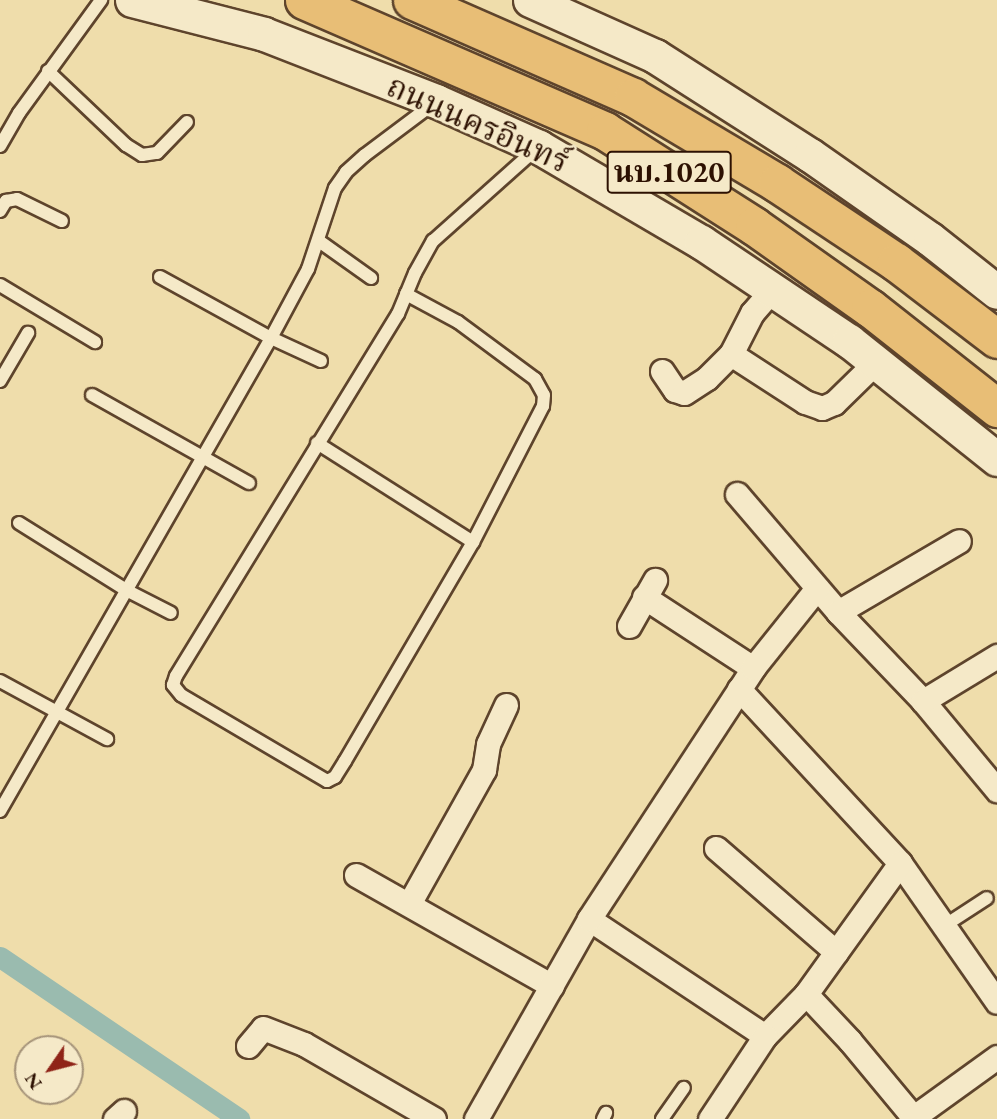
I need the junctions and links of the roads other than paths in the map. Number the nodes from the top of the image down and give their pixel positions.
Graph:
1 (100, 0) edge
2 (132, 0) edge
3 (304, 0) edge
4 (412, 0) edge
5 (530, 0) edge
6 (48, 71) junction
7 (436, 101) junction
8 (187, 122) dead end
9 (0, 146) edge
10 (539, 147) junction
11 (0, 211) edge
12 (62, 221) dead end
13 (319, 241) junction
14 (160, 277) dead end
15 (371, 278) dead end
16 (0, 285) edge
17 (772, 290) junction
18 (997, 292) edge
19 (406, 294) junction
20 (28, 333) dead end
21 (271, 338) junction
22 (997, 339) edge
23 (95, 342) dead end
24 (731, 354) junction
25 (877, 360) junction
26 (321, 361) dead end
27 (662, 371) dead end
28 (0, 381) edge
29 (92, 395) dead end
30 (997, 408) edge
31 (317, 443) junction
32 (204, 459) junction
33 (997, 459) edge
34 (249, 483) dead end
35 (737, 494) dead end
36 (19, 523) dead end
37 (959, 541) dead end
38 (473, 542) junction
39 (817, 588) junction
40 (128, 591) junction
41 (838, 612) junction
42 (172, 613) dead end
43 (629, 626) dead end
44 (997, 656) edge
45 (753, 668) junction
46 (0, 681) edge
47 (739, 688) junction
48 (923, 701) junction
49 (506, 705) dead end
50 (57, 713) junction
51 (107, 739) dead end
52 (997, 790) edge
53 (0, 811) edge
54 (716, 848) dead end
55 (900, 863) junction
56 (356, 876) dead end
57 (987, 898) dead end
58 (409, 904) junction
59 (589, 919) junction
60 (944, 926) junction
61 (836, 952) junction
62 (552, 986) junction
63 (806, 994) junction
64 (997, 1002) edge
65 (765, 1036) junction
66 (248, 1046) dead end
67 (997, 1057) edge
68 (684, 1088) dead end
69 (912, 1118) edge
70 (434, 1119) edge
71 (476, 1119) edge
72 (662, 1119) edge
73 (710, 1119) edge

1 - 6 lane
2 - 7 main road, ถนนนครอินทร์ / นบ.1020
3 - 30 main road, ถนนนครอินทร์ / นบ.1020
4 - 22 main road, นบ.1020
5 - 18 main road, นบ.1020
6 - 8 lane
6 - 9 lane
7 - 10 main road, ถนนนครอินทร์ / นบ.1020
7 - 13 lane
10 - 17 main road, ถนนนครอินทร์ / นบ.1020
10 - 19 lane
11 - 12 lane
13 - 15 lane
13 - 21 lane
14 - 21 lane
16 - 23 lane
17 - 24 street
17 - 25 main road, ถนนนครอินทร์ / นบ.1020
19 - 31 lane
19 - 38 lane
20 - 28 lane
21 - 26 lane
21 - 32 lane
24 - 25 street
24 - 27 street
25 - 33 main road, ถนนนครอินทร์ / นบ.1020
29 - 32 lane
31 - 38 lane
31 - 38 lane
32 - 34 lane
32 - 40 lane
35 - 39 street
36 - 40 lane
37 - 41 street
39 - 41 street
39 - 45 street
40 - 42 lane
40 - 50 lane
41 - 48 street
43 - 45 street
44 - 48 street
45 - 47 street
46 - 50 lane
47 - 55 street
47 - 59 street
48 - 52 street
49 - 58 street
50 - 51 lane
50 - 53 lane
54 - 61 street
55 - 60 street
55 - 61 street
56 - 58 street
57 - 60 lane
58 - 62 street
59 - 62 street
59 - 65 street
60 - 64 street
61 - 63 street
62 - 71 street
63 - 65 street
63 - 69 street
65 - 73 street
66 - 70 street
67 - 69 street
68 - 72 lane

